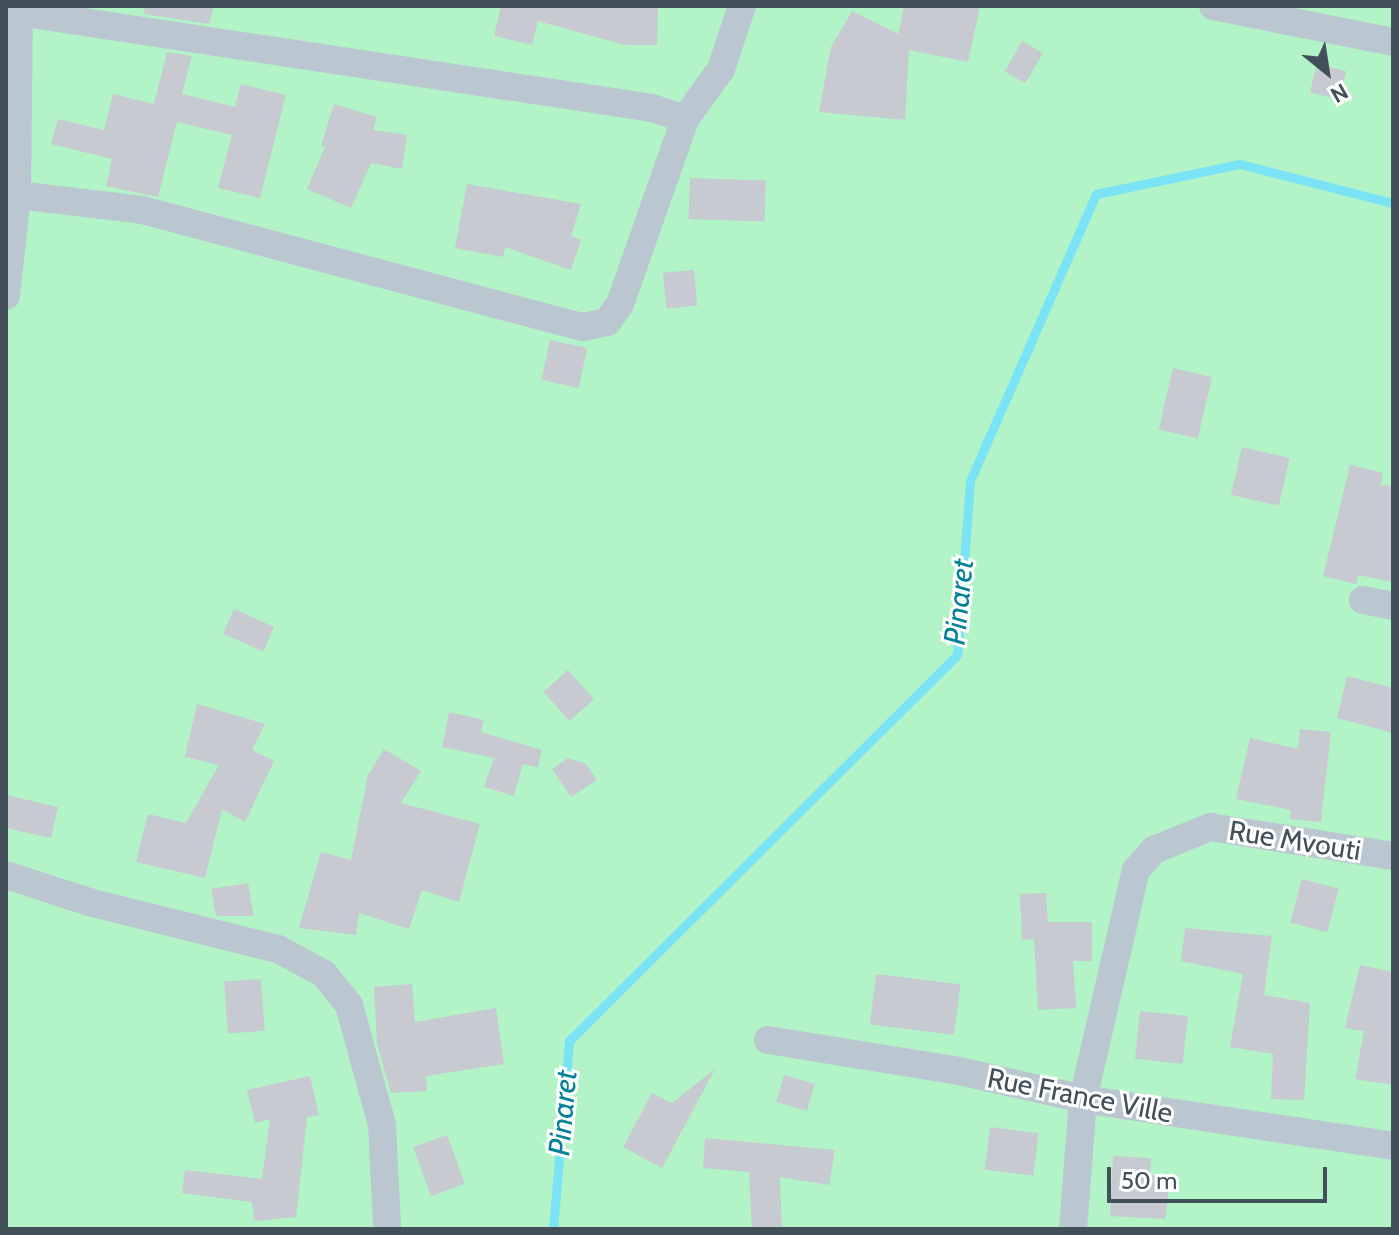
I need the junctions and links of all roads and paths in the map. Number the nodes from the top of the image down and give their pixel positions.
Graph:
1 (742, 6) edge
2 (1213, 6) edge
3 (18, 9) edge
4 (1393, 42) edge
5 (685, 119) junction
6 (17, 195) junction
7 (6, 296) edge
8 (1363, 600) dead end
9 (1393, 606) edge
10 (1393, 856) edge
11 (6, 875) edge
12 (768, 1040) dead end
13 (1083, 1099) junction
14 (1393, 1146) edge
15 (387, 1229) edge
16 (1073, 1229) edge

1 - 5 street
2 - 4 street
3 - 5 street
3 - 6 street
5 - 6 street
6 - 7 street
8 - 9 street
10 - 13 street, Rue Mvouti
11 - 15 street
12 - 13 street, Rue France Ville
13 - 14 street, Rue France Ville
13 - 16 street

